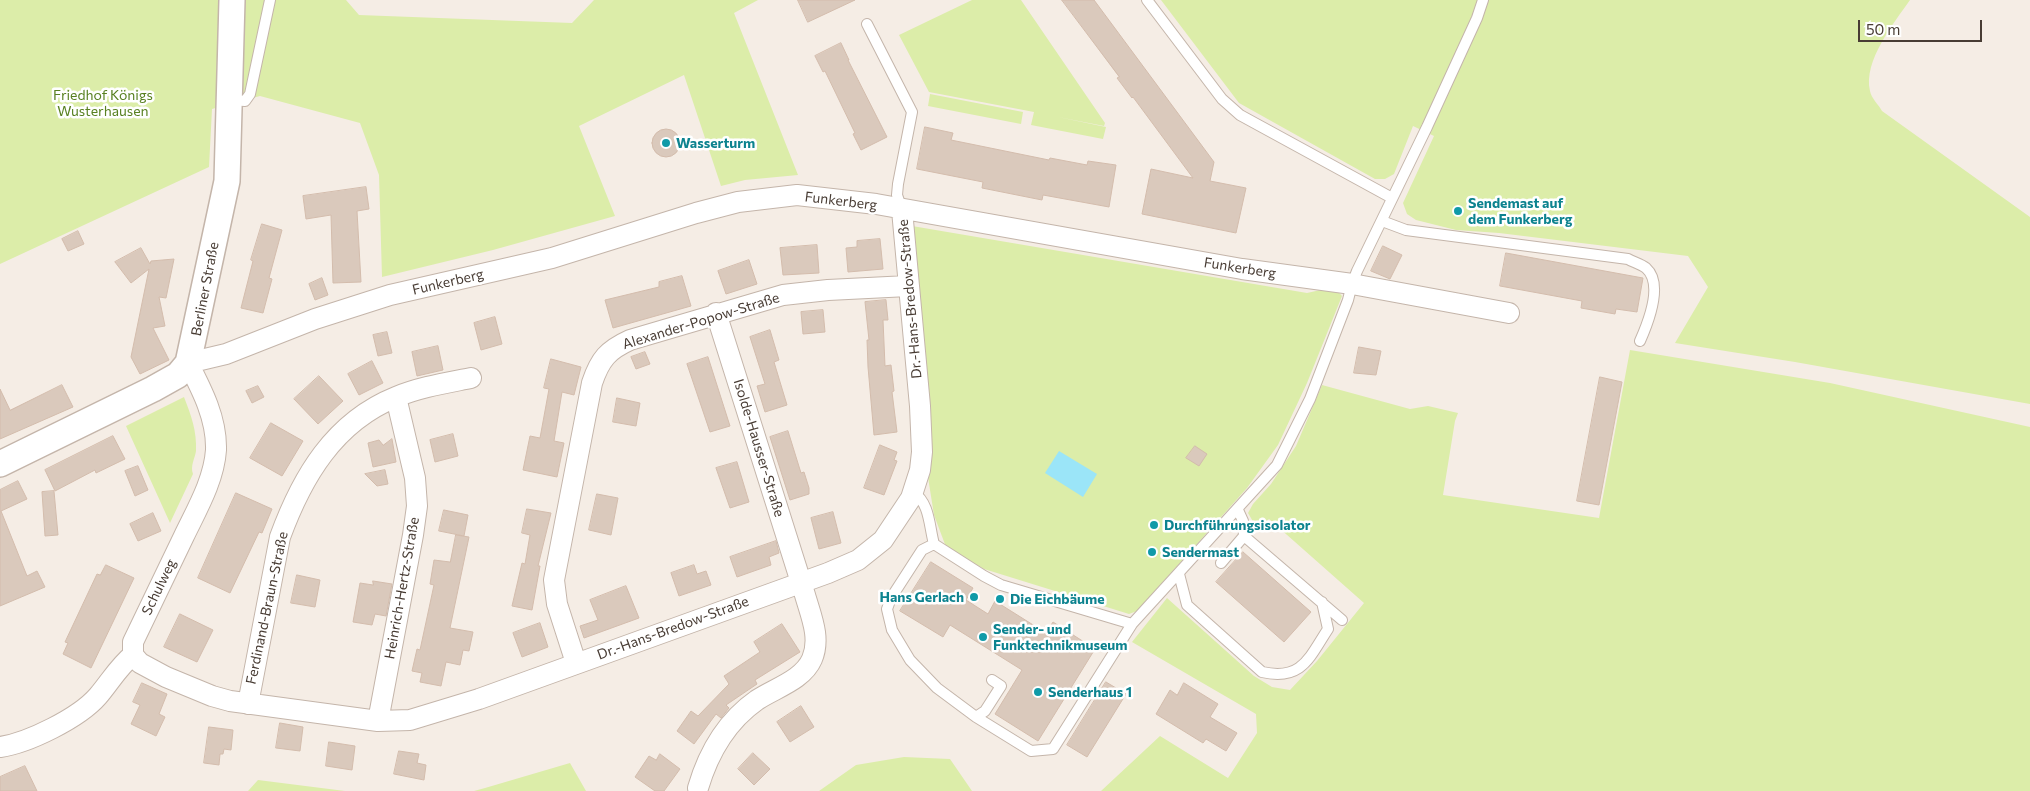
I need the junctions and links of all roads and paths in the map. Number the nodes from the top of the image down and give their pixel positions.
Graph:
1 (232, 0) edge
2 (270, 0) edge
3 (1148, 0) edge
4 (1483, 0) edge
5 (867, 24) dead end
6 (230, 100) junction
7 (1392, 198) junction
8 (902, 210) junction
9 (1382, 221) junction
10 (1352, 284) junction
11 (908, 286) junction
12 (1509, 313) dead end
13 (716, 314) junction
14 (1640, 340) dead end
15 (188, 363) junction
16 (471, 378) dead end
17 (396, 397) junction
18 (0, 464) edge
19 (913, 492) junction
20 (1238, 510) junction
21 (1244, 536) junction
22 (934, 544) junction
23 (1221, 563) dead end
24 (1178, 574) junction
25 (801, 583) junction
26 (1322, 602) junction
27 (1342, 620) dead end
28 (1132, 624) junction
29 (133, 655) junction
30 (576, 663) junction
31 (992, 680) dead end
32 (248, 704) junction
33 (976, 717) junction
34 (378, 721) junction
35 (0, 748) edge
36 (698, 788) dead end

1 - 6 street, Berliner Straße
2 - 6 lane
3 - 7 lane
4 - 7 lane
5 - 8 lane
6 - 15 street, Berliner Straße
7 - 9 lane
8 - 10 street, Funkerberg
8 - 11 street, Dr.-Hans-Bredow-Straße
8 - 15 street, Funkerberg
9 - 10 lane
9 - 14 lane
10 - 12 street, Funkerberg
10 - 20 lane
11 - 13 street, Alexander-Popow-Straße
11 - 19 street, Dr.-Hans-Bredow-Straße
13 - 25 street, Isolde-Hausser-Straße
13 - 30 street, Alexander-Popow-Straße
15 - 18 street
15 - 29 street, Schulweg
16 - 17 street, Ferdinand-Braun-Straße
17 - 32 street, Ferdinand-Braun-Straße
17 - 34 street, Heinrich-Hertz-Straße
19 - 22 lane
19 - 25 street, Dr.-Hans-Bredow-Straße
20 - 21 lane
20 - 24 lane
21 - 23 lane
21 - 26 lane
22 - 28 lane
22 - 33 lane
24 - 26 lane
24 - 28 lane
25 - 30 street, Dr.-Hans-Bredow-Straße
25 - 36 street, Isolde-Hausser-Straße
26 - 27 lane
28 - 33 lane
29 - 32 street, Dr.-Hans-Bredow-Straße
29 - 35 street
30 - 34 street, Dr.-Hans-Bredow-Straße
31 - 33 lane
32 - 34 street, Dr.-Hans-Bredow-Straße

